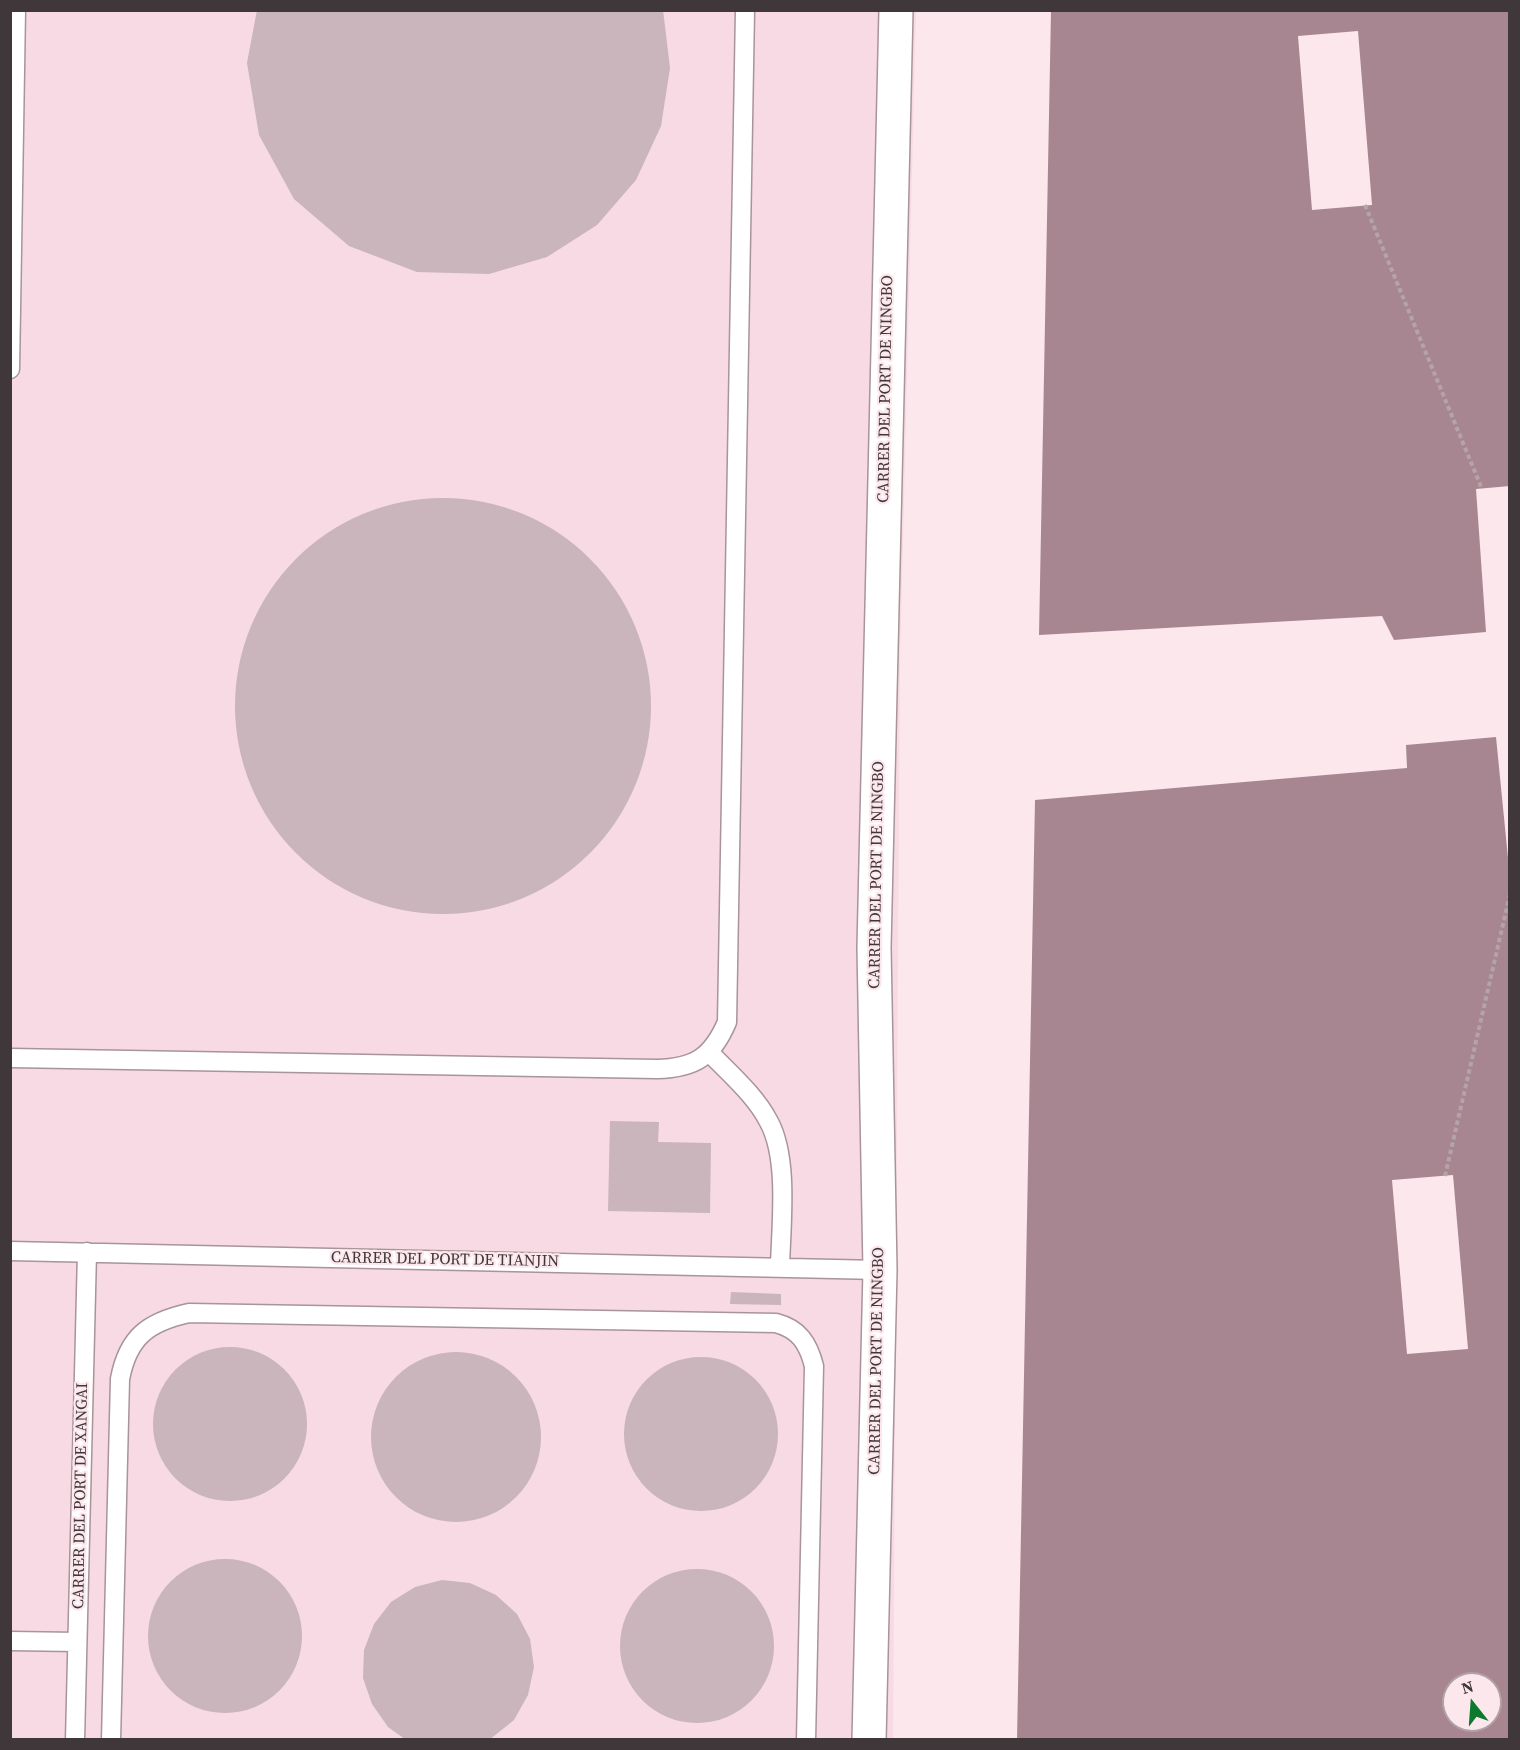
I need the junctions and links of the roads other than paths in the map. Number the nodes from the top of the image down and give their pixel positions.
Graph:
1 (16, 10) edge
2 (745, 10) edge
3 (896, 10) edge
4 (10, 369) edge
5 (709, 1052) junction
6 (10, 1058) edge
7 (10, 1251) edge
8 (87, 1252) junction
9 (780, 1267) junction
10 (880, 1270) junction
11 (10, 1641) edge
12 (77, 1642) junction
13 (75, 1740) edge
14 (111, 1740) edge
15 (806, 1740) edge
16 (869, 1740) edge

1 - 4 lane
2 - 5 lane
3 - 10 street, CARRER DEL PORT DE NINGBO
5 - 6 lane
5 - 9 lane
7 - 8 lane, CARRER DEL PORT DE TIANJIN
8 - 9 lane, CARRER DEL PORT DE TIANJIN
8 - 12 lane, CARRER DEL PORT DE XANGAI
9 - 10 lane, CARRER DEL PORT DE TIANJIN
10 - 16 street, CARRER DEL PORT DE NINGBO
11 - 12 lane
12 - 13 lane, CARRER DEL PORT DE XANGAI
14 - 15 lane

